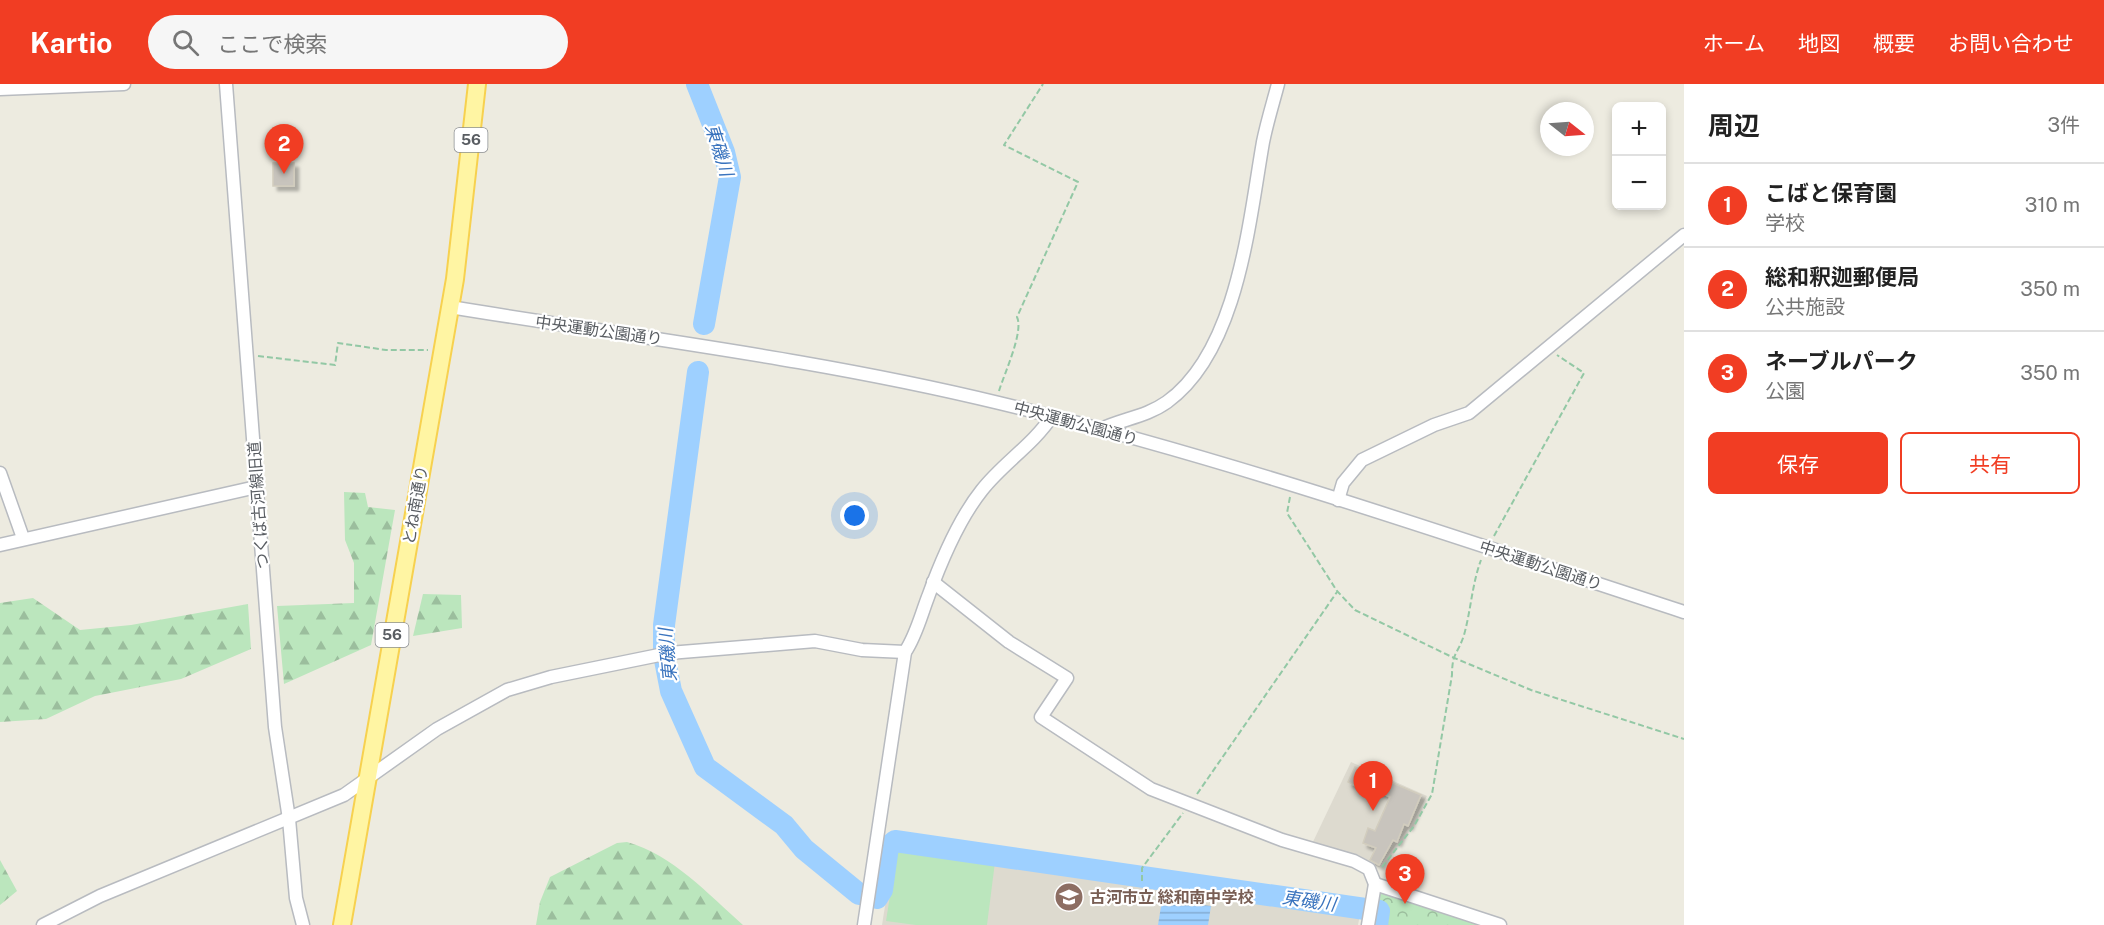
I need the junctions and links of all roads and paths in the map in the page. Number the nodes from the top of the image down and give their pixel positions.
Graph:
1 (124, 84) edge
2 (226, 84) edge
3 (477, 84) edge
4 (1043, 84) edge
5 (1278, 84) edge
6 (0, 89) edge
7 (1684, 235) edge
8 (450, 307) junction
9 (1547, 349) junction
10 (443, 353) junction
11 (246, 355) junction
12 (995, 402) junction
13 (1052, 416) junction
14 (1099, 430) junction
15 (0, 473) edge
16 (1292, 485) junction
17 (256, 487) junction
18 (1338, 500) junction
19 (23, 538) junction
20 (0, 545) edge
21 (1487, 548) junction
22 (933, 582) junction
23 (1338, 591) junction
24 (1684, 612) edge
25 (905, 652) junction
26 (1452, 657) junction
27 (1684, 739) edge
28 (366, 782) junction
29 (1190, 804) junction
30 (289, 819) junction
31 (1142, 881) dead end
32 (1375, 884) junction
33 (43, 925) edge
34 (303, 925) edge
35 (342, 925) edge
36 (864, 925) edge
37 (1368, 925) edge
38 (1500, 925) edge

1 - 6 street
2 - 11 street, つくば古河線旧道
3 - 8 main road, とね南通り / 56
4 - 12 path
5 - 14 street
7 - 9 street
8 - 10 main road, とね南通り / 56
8 - 12 street, 中央運動公園通り
9 - 18 street
9 - 21 path
10 - 11 path
10 - 28 main road, とね南通り / 56
11 - 17 street, つくば古河線旧道
12 - 13 street, 中央運動公園通り
13 - 14 street, 中央運動公園通り
13 - 22 street
14 - 16 street, 中央運動公園通り
15 - 19 street
16 - 18 street, 中央運動公園通り
16 - 23 path
17 - 19 street
17 - 30 street, つくば古河線旧道
18 - 21 street, 中央運動公園通り
19 - 20 street
21 - 24 street, 中央運動公園通り
21 - 26 path
22 - 25 street
22 - 29 street
23 - 26 path
23 - 29 path
25 - 28 street
25 - 36 street
26 - 27 path
26 - 32 path
28 - 30 street
28 - 35 main road, とね南通り / 56
29 - 31 path
29 - 32 street
30 - 33 street
30 - 34 street, つくば古河線旧道
32 - 37 street
32 - 38 street

